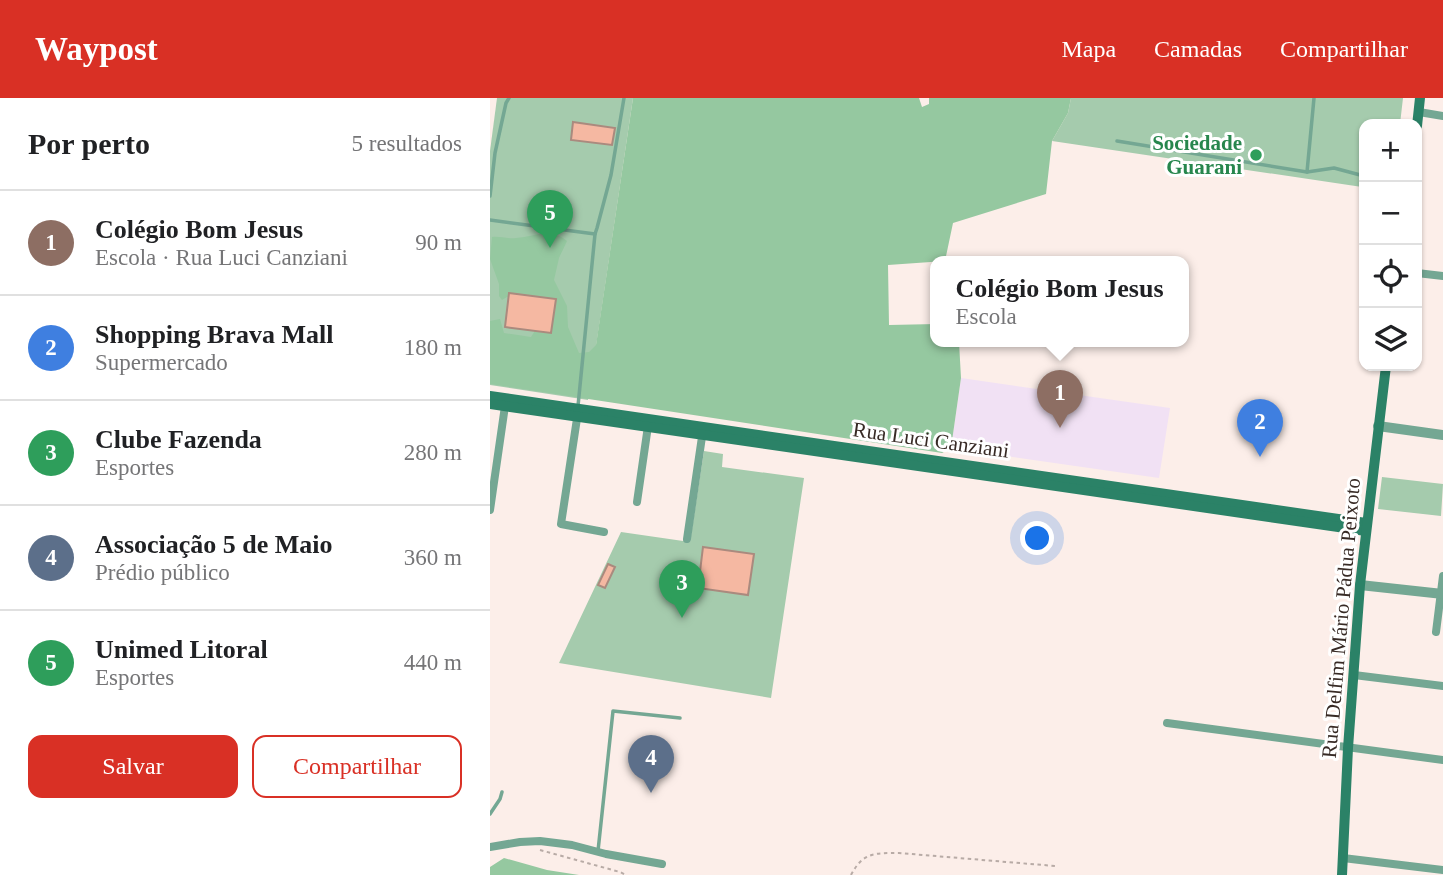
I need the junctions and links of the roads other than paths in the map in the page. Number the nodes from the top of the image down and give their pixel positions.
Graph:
1 (509, 98) edge
2 (624, 98) edge
3 (1314, 98) edge
4 (1420, 98) edge
5 (1419, 112) junction
6 (1443, 116) edge
7 (1418, 119) edge
8 (1118, 141) dead end
9 (1307, 172) junction
10 (1359, 175) edge
11 (490, 196) edge
12 (490, 220) edge
13 (594, 234) junction
14 (1422, 274) edge
15 (1443, 276) edge
16 (1384, 371) edge
17 (490, 396) edge
18 (490, 404) edge
19 (505, 406) junction
20 (578, 412) junction
21 (648, 426) junction
22 (1378, 426) junction
23 (703, 430) junction
24 (1443, 435) edge
25 (637, 502) dead end
26 (490, 510) edge
27 (1366, 527) junction
28 (604, 533) dead end
29 (687, 539) dead end
30 (1443, 576) edge
31 (1360, 585) junction
32 (1442, 594) edge
33 (1436, 632) dead end
34 (1354, 675) junction
35 (1443, 686) edge
36 (680, 718) dead end
37 (1167, 723) dead end
38 (1348, 748) junction
39 (1443, 760) edge
40 (502, 792) dead end
41 (490, 814) edge
42 (490, 848) edge
43 (598, 852) junction
44 (1343, 858) junction
45 (662, 864) dead end
46 (1443, 870) edge
47 (1427, 872) edge
48 (1342, 875) edge

1 - 11 lane
2 - 13 lane
3 - 9 lane
4 - 5 main road
5 - 6 street
5 - 7 main road
8 - 9 lane
9 - 10 lane
12 - 13 lane
13 - 20 lane
14 - 15 street
16 - 22 main road, Rua Delfim Mário Pádua Peixoto
17 - 20 main road, Rua Luci Canziani
18 - 19 main road, Rua Luci Canziani
19 - 20 main road, Rua Luci Canziani
19 - 26 street
20 - 21 main road, Rua Luci Canziani
20 - 23 main road, Rua Luci Canziani
20 - 28 street
21 - 23 main road, Rua Luci Canziani
21 - 25 street
22 - 24 street
22 - 27 main road, Rua Delfim Mário Pádua Peixoto
23 - 27 main road, Rua Luci Canziani
23 - 29 street
27 - 31 main road, Rua Delfim Mário Pádua Peixoto
30 - 32 street
31 - 32 street
31 - 34 main road, Rua Delfim Mário Pádua Peixoto
32 - 33 street
34 - 35 street
34 - 38 main road, Rua Delfim Mário Pádua Peixoto
36 - 43 lane
37 - 38 street
38 - 39 street
38 - 44 main road, Rua Delfim Mário Pádua Peixoto
40 - 41 lane
42 - 43 street
43 - 45 street
44 - 47 street
44 - 48 main road, Rua Delfim Mário Pádua Peixoto
46 - 47 street

